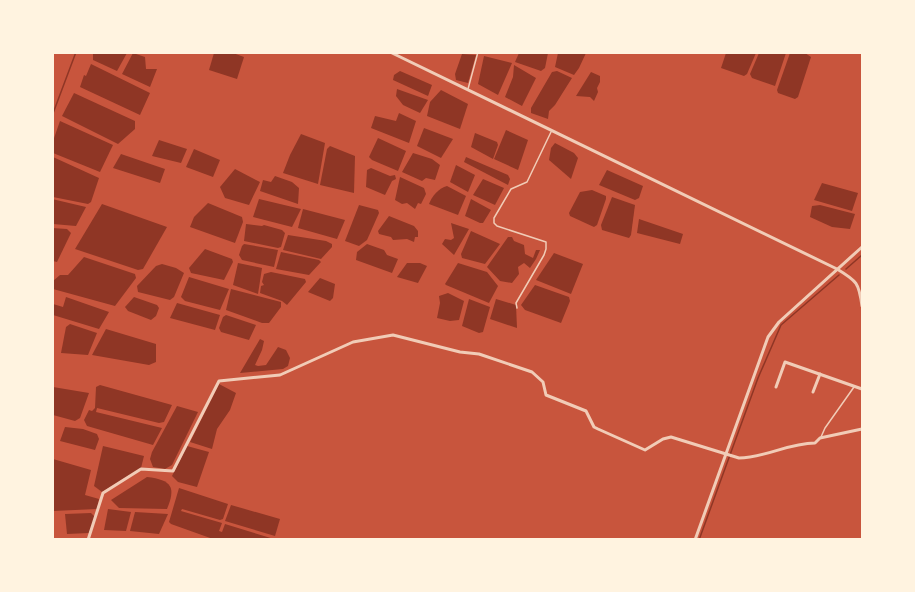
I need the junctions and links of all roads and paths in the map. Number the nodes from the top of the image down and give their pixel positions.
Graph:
1 (390, 52) edge
2 (478, 52) edge
3 (468, 90) junction
4 (551, 131) junction
5 (862, 247) edge
6 (837, 269) junction
7 (862, 306) edge
8 (517, 308) dead end
9 (820, 374) junction
10 (776, 387) dead end
11 (854, 387) junction
12 (862, 389) edge
13 (813, 392) dead end
14 (862, 429) edge
15 (820, 438) junction
16 (728, 455) junction
17 (88, 540) edge
18 (695, 540) edge

1 - 3 street
2 - 3 lane
3 - 4 street
4 - 6 street
4 - 8 lane
5 - 6 street
6 - 7 street
6 - 16 street
9 - 10 street
9 - 11 street
9 - 13 street
11 - 12 street
11 - 15 lane
14 - 15 street
15 - 16 street
16 - 17 street
16 - 18 street

